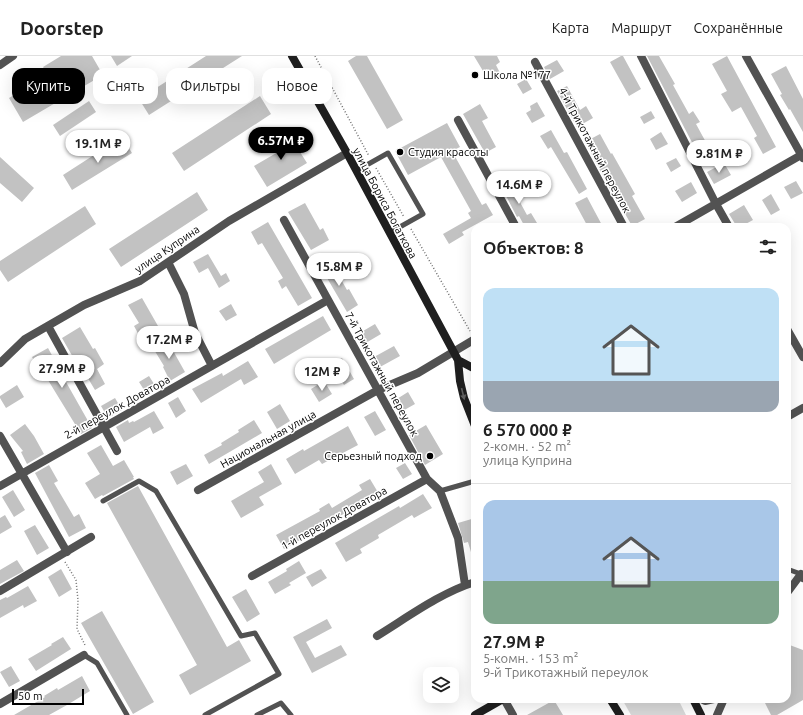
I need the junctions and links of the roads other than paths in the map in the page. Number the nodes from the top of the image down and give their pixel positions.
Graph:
1 (14, 56) edge
2 (292, 56) edge
3 (641, 56) edge
4 (746, 56) edge
5 (535, 62) dead end
6 (0, 65) edge
7 (458, 120) dead end
8 (346, 153) junction
9 (802, 156) edge
10 (356, 171) junction
11 (716, 204) junction
12 (284, 220) dead end
13 (514, 223) edge
14 (622, 223) edge
15 (682, 223) edge
16 (727, 223) edge
17 (390, 233) junction
18 (168, 262) junction
19 (328, 300) junction
20 (48, 326) junction
21 (791, 336) edge
22 (471, 341) edge
23 (453, 352) junction
24 (803, 357) edge
25 (458, 360) junction
26 (0, 363) edge
27 (212, 366) junction
28 (471, 367) edge
29 (378, 390) junction
30 (803, 408) edge
31 (791, 415) edge
32 (471, 416) edge
33 (104, 427) junction
34 (0, 436) edge
35 (117, 451) dead end
36 (22, 474) junction
37 (427, 479) junction
38 (471, 482) edge
39 (0, 486) edge
40 (198, 490) dead end
41 (440, 491) junction
42 (103, 501) dead end
43 (91, 537) dead end
44 (64, 553) junction
45 (791, 571) edge
46 (802, 575) edge
47 (252, 576) dead end
48 (471, 583) edge
49 (465, 585) junction
50 (791, 588) edge
51 (0, 591) edge
52 (377, 636) dead end
53 (84, 655) joint
54 (497, 703) edge
55 (506, 703) edge
56 (612, 703) edge
57 (695, 703) edge
58 (722, 703) edge
59 (0, 704) edge
60 (127, 715) edge
61 (205, 715) edge
62 (257, 715) edge
63 (291, 715) edge
64 (475, 715) edge
65 (513, 715) edge
66 (620, 715) edge
67 (701, 715) edge
68 (717, 715) edge

1 - 6 street
2 - 8 main road, улица Бориса Богаткова
3 - 11 street
4 - 9 street
5 - 14 street, 4-й Трикотажный переулок
7 - 13 street
8 - 10 main road, улица Бориса Богаткова
8 - 18 street, улица Куприна
9 - 11 street
10 - 17 main road, улица Бориса Богаткова
10 - 17 lane
11 - 15 street
11 - 16 street
12 - 19 street, 7-й Трикотажный переулок
17 - 23 main road, улица Бориса Богаткова
18 - 20 street, улица Куприна
18 - 27 street
19 - 27 street, 2-й переулок Доватора
19 - 29 street, 7-й Трикотажный переулок
20 - 26 street, улица Куприна
20 - 33 street
21 - 24 street
22 - 23 street, Национальная улица
23 - 25 main road, улица Бориса Богаткова
23 - 29 street, Национальная улица
25 - 28 main road
25 -> 32 main road, улица Бориса Богаткова
27 - 33 street, 2-й переулок Доватора
29 - 37 street, 7-й Трикотажный переулок
29 - 40 street, Национальная улица
30 - 31 street
33 - 35 street
33 - 36 street, 2-й переулок Доватора
34 - 36 street
36 - 39 street, 2-й переулок Доватора
36 - 44 street
37 - 41 street, 7-й Трикотажный переулок
37 - 47 street, 1-й переулок Доватора
38 - 41 lane
41 - 49 street, 7-й Трикотажный переулок
42 - 61 lane
43 - 44 street
44 - 51 street
45 - 46 lane
46 - 50 street
48 - 49 street
49 - 52 street
53 - 59 street
53 - 60 lane
54 - 64 main road
55 - 65 street
56 - 66 main road
57 - 67 main road
58 - 68 street
62 - 63 lane

